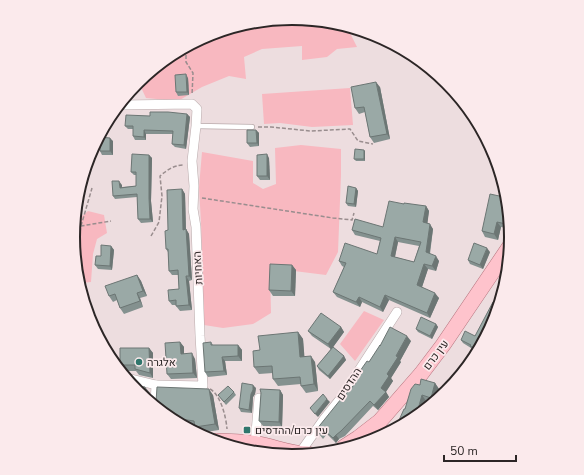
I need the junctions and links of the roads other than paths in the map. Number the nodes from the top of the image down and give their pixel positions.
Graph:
1 (126, 105) edge
2 (196, 126) junction
3 (252, 127) road end
4 (504, 255) edge
5 (397, 312) dead end
6 (134, 380) edge
7 (156, 385) junction
8 (259, 398) edge
9 (155, 400) edge
10 (353, 441) edge
11 (232, 442) edge
12 (255, 444) junction
13 (269, 449) edge
14 (305, 450) edge

1 - 2 street, האחיות
2 - 3 lane
2 - 7 street, האחיות
4 - 10 main road, עין כרם
5 - 14 street, ההדסים
6 - 7 street
7 - 9 street
8 - 12 street
11 - 12 main road
12 - 13 main road

